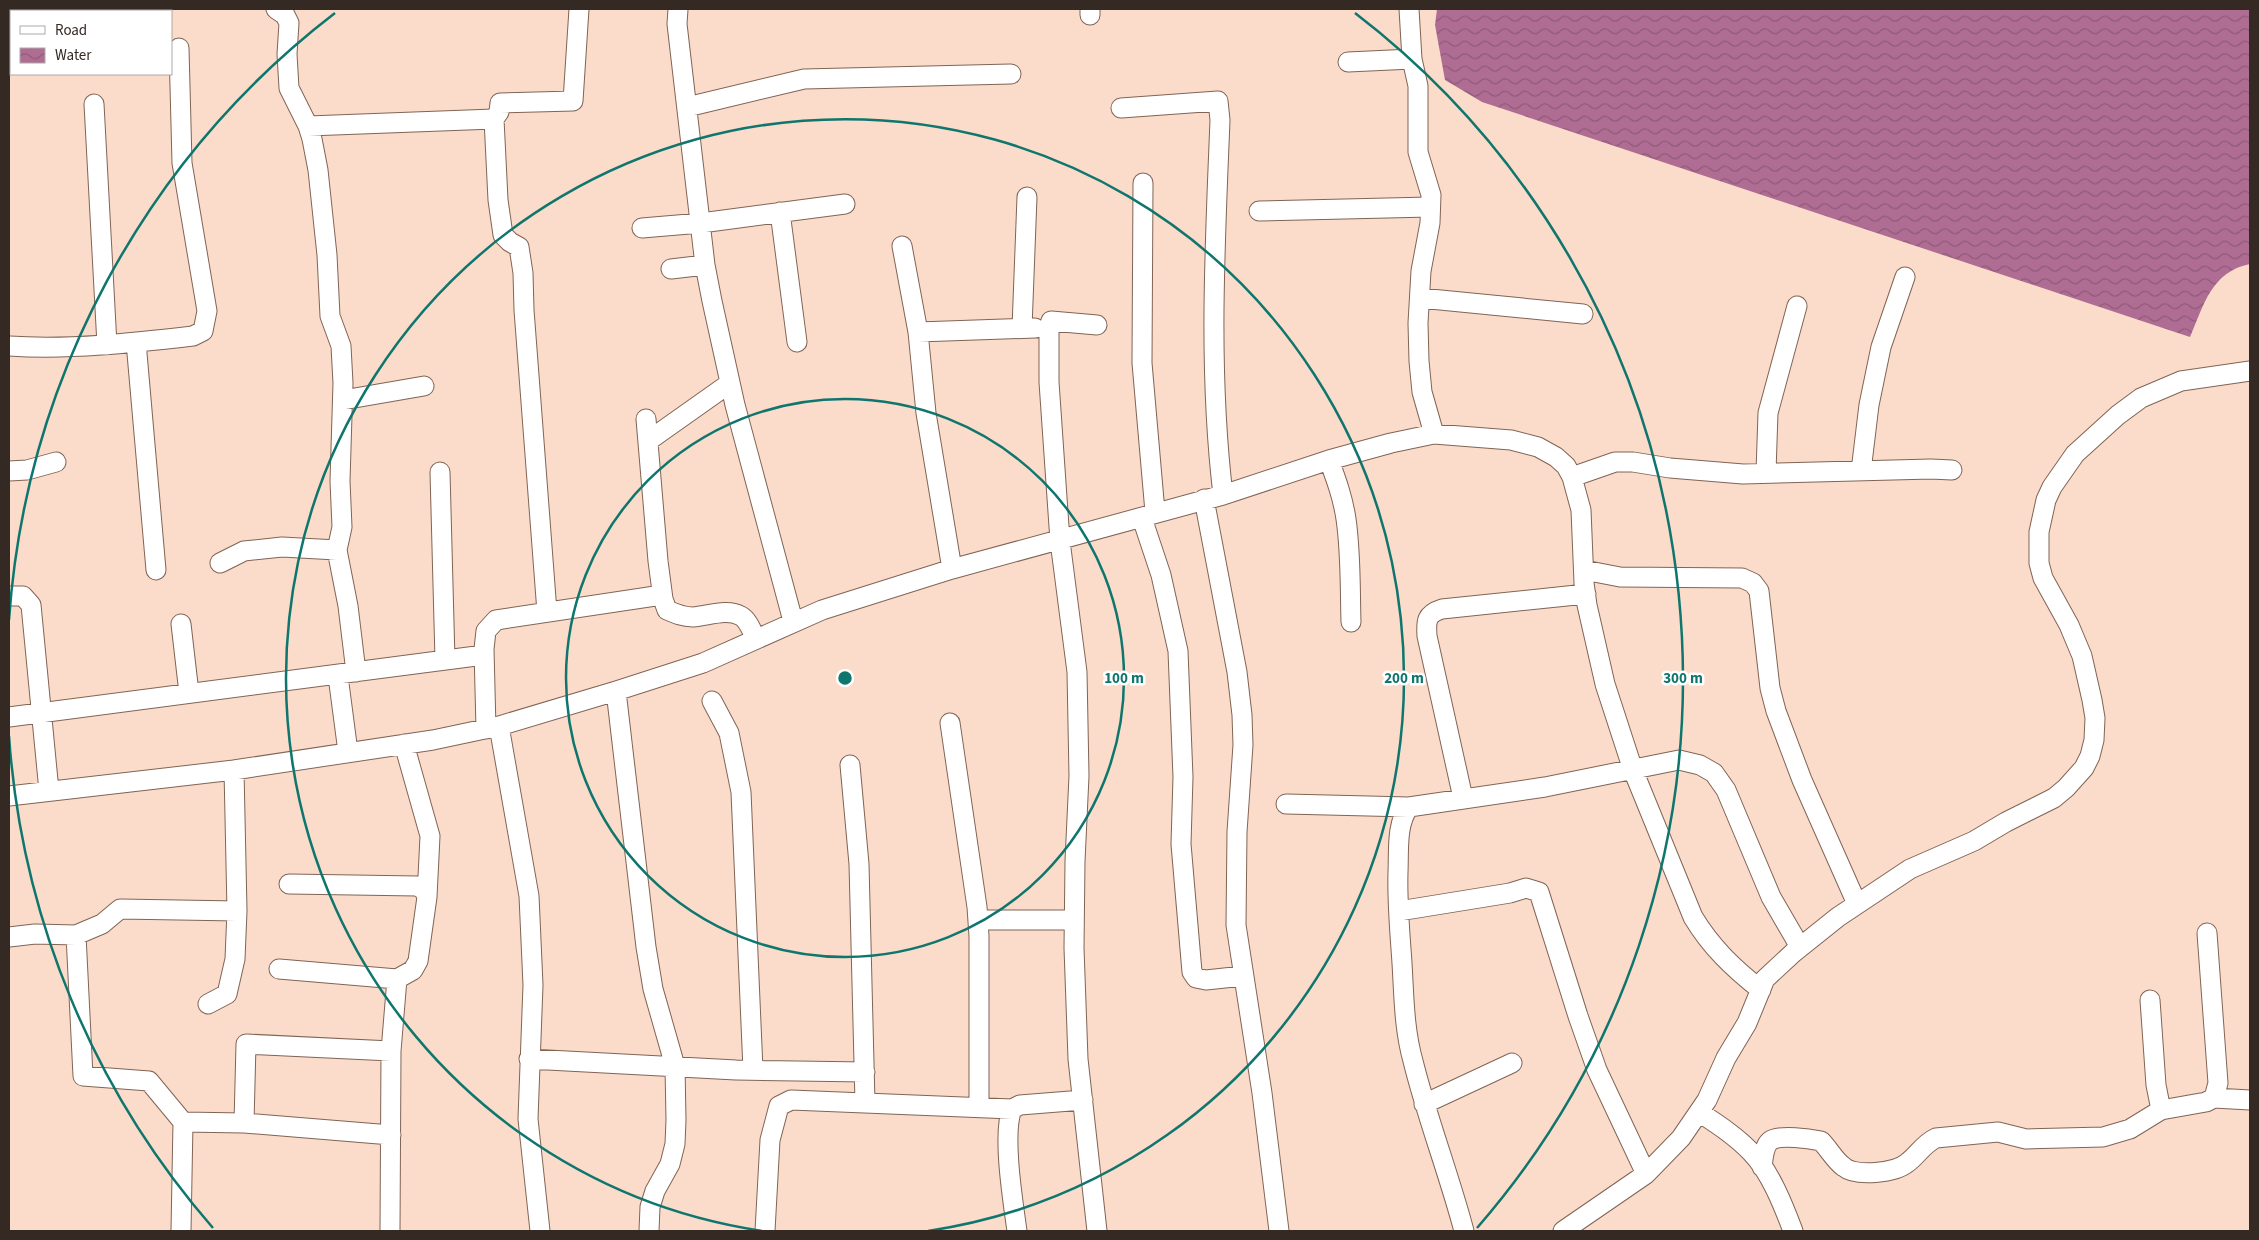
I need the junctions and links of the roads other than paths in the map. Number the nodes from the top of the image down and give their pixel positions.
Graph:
1 (276, 9) edge
2 (579, 9) edge
3 (678, 9) edge
4 (1409, 9) edge
5 (179, 48) dead end
6 (1412, 59) junction
7 (1348, 62) dead end
8 (1011, 74) dead end
9 (94, 104) dead end
10 (687, 107) junction
11 (1121, 108) dead end
12 (494, 119) junction
13 (308, 126) junction
14 (1143, 183) dead end
15 (1027, 197) dead end
16 (845, 204) dead end
17 (1430, 207) junction
18 (1259, 211) dead end
19 (780, 212) junction
20 (701, 223) junction
21 (642, 228) dead end
22 (902, 246) dead end
23 (705, 265) junction
24 (671, 268) dead end
25 (1905, 277) dead end
26 (1420, 298) junction
27 (1797, 306) dead end
28 (1583, 314) dead end
29 (1097, 325) dead end
30 (1022, 328) junction
31 (1049, 328) junction
32 (918, 332) junction
33 (136, 342) junction
34 (797, 342) dead end
35 (107, 345) junction
36 (9, 346) edge
37 (2250, 371) edge
38 (730, 383) junction
39 (424, 386) dead end
40 (343, 400) junction
41 (646, 419) dead end
42 (1434, 434) junction
43 (648, 441) junction
44 (1329, 460) junction
45 (56, 462) dead end
46 (1952, 470) dead end
47 (9, 471) edge
48 (1861, 471) junction
49 (440, 472) dead end
50 (1766, 472) junction
51 (1572, 477) junction
52 (1223, 495) junction
53 (1204, 499) junction
54 (1149, 515) junction
55 (1060, 541) junction
56 (337, 550) junction
57 (220, 563) dead end
58 (952, 569) junction
59 (156, 570) dead end
60 (1584, 570) junction
61 (1586, 594) junction
62 (662, 595) junction
63 (9, 596) edge
64 (547, 612) junction
65 (793, 621) junction
66 (1351, 622) dead end
67 (181, 624) dead end
68 (756, 639) junction
69 (484, 655) junction
70 (445, 660) junction
71 (347, 674) junction
72 (616, 692) junction
73 (188, 693) junction
74 (712, 701) dead end
75 (42, 713) junction
76 (9, 717) edge
77 (950, 723) dead end
78 (493, 728) junction
79 (404, 744) junction
80 (348, 752) junction
81 (850, 765) dead end
82 (234, 770) junction
83 (1633, 770) junction
84 (49, 791) junction
85 (9, 796) edge
86 (1463, 798) junction
87 (1286, 804) dead end
88 (1409, 806) junction
89 (289, 884) dead end
90 (427, 897) junction
91 (1857, 904) junction
92 (237, 911) junction
93 (1399, 912) junction
94 (978, 920) junction
95 (1074, 920) junction
96 (2207, 933) dead end
97 (76, 935) junction
98 (9, 937) edge
99 (1800, 946) junction
100 (278, 969) dead end
101 (1243, 976) junction
102 (397, 979) junction
103 (1761, 990) junction
104 (2150, 1000) dead end
105 (208, 1004) dead end
106 (392, 1052) junction
107 (530, 1059) junction
108 (1512, 1063) dead end
109 (675, 1066) junction
110 (753, 1070) junction
111 (865, 1072) junction
112 (2214, 1098) junction
113 (1083, 1100) junction
114 (2250, 1100) edge
115 (865, 1103) junction
116 (1424, 1104) junction
117 (979, 1108) junction
118 (1012, 1109) junction
119 (2161, 1110) junction
120 (1698, 1112) junction
121 (183, 1122) junction
122 (244, 1123) junction
123 (391, 1135) junction
124 (1762, 1166) junction
125 (1646, 1174) junction
126 (182, 1231) edge
127 (390, 1231) edge
128 (540, 1231) edge
129 (649, 1231) edge
130 (766, 1231) edge
131 (1016, 1231) edge
132 (1098, 1231) edge
133 (1279, 1231) edge
134 (1464, 1231) edge
135 (1563, 1231) edge
136 (1793, 1231) edge

1 - 13 street
2 - 12 street
3 - 10 street
4 - 6 street
5 - 33 street
6 - 7 street
6 - 17 street
8 - 10 street
9 - 35 street
10 - 20 street
11 - 52 street
12 - 13 street
12 - 64 street
13 - 40 street
14 - 54 street
15 - 30 street
16 - 19 street
17 - 18 street
17 - 26 street
19 - 20 street
19 - 34 street
20 - 21 street
20 - 23 street
22 - 32 street
23 - 24 street
23 - 38 street
25 - 48 street
26 - 28 street
26 - 42 street
27 - 50 street
29 - 31 street
30 - 31 street
30 - 32 street
31 - 55 street
32 - 58 street
33 - 35 street
33 - 59 street
35 - 36 street
37 - 91 street
38 - 43 street
38 - 65 street
39 - 40 street
40 - 56 street
41 - 43 street
42 - 44 street
42 - 51 street
43 - 62 street
44 - 52 street
44 - 66 street
45 - 47 street
46 - 48 street
48 - 50 street
49 - 70 street
50 - 51 street
51 - 60 street
52 - 53 street
53 - 54 street
53 - 101 street
54 - 55 street
54 - 101 street
55 - 58 street
55 - 95 street
56 - 57 street
56 - 71 street
58 - 65 street
60 - 61 street
60 - 91 street
61 - 83 street
61 - 86 street
62 - 64 street
62 - 68 street
63 - 75 street
64 - 69 street
65 - 68 street
67 - 73 street
68 - 72 street
69 - 70 street
69 - 78 street
70 - 71 street
71 - 73 street
71 - 80 street
72 - 78 street
72 - 109 street
73 - 75 street
74 - 110 street
75 - 76 street
75 - 84 street
77 - 94 street
78 - 79 street
78 - 107 street
79 - 80 street
79 - 90 street
80 - 82 street
81 - 111 street
82 - 84 street
82 - 92 street
83 - 86 street
83 - 99 street
83 - 103 street
84 - 85 street
86 - 88 street
87 - 88 street
88 - 93 street
89 - 90 street
90 - 102 street
91 - 99 street
92 - 97 street
92 - 105 street
93 - 116 street
93 - 125 street
94 - 95 street
94 - 117 street
95 - 113 street
96 - 112 street
97 - 98 street
97 - 121 street
99 - 103 street
100 - 102 street
101 - 133 street
102 - 106 street
103 - 120 street
104 - 119 street
106 - 122 street
106 - 123 street
107 - 109 street
107 - 128 street
108 - 116 street
109 - 110 street
109 - 129 street
110 - 111 street
111 - 115 street
112 - 114 street
112 - 119 street
113 - 118 street
113 - 132 street
115 - 117 street
115 - 130 street
116 - 134 street
117 - 118 street
118 - 131 street
119 - 124 street
120 - 124 street
120 - 125 street
121 - 122 street
121 - 126 street
122 - 123 street
123 - 127 street
124 - 136 street
125 - 135 street

